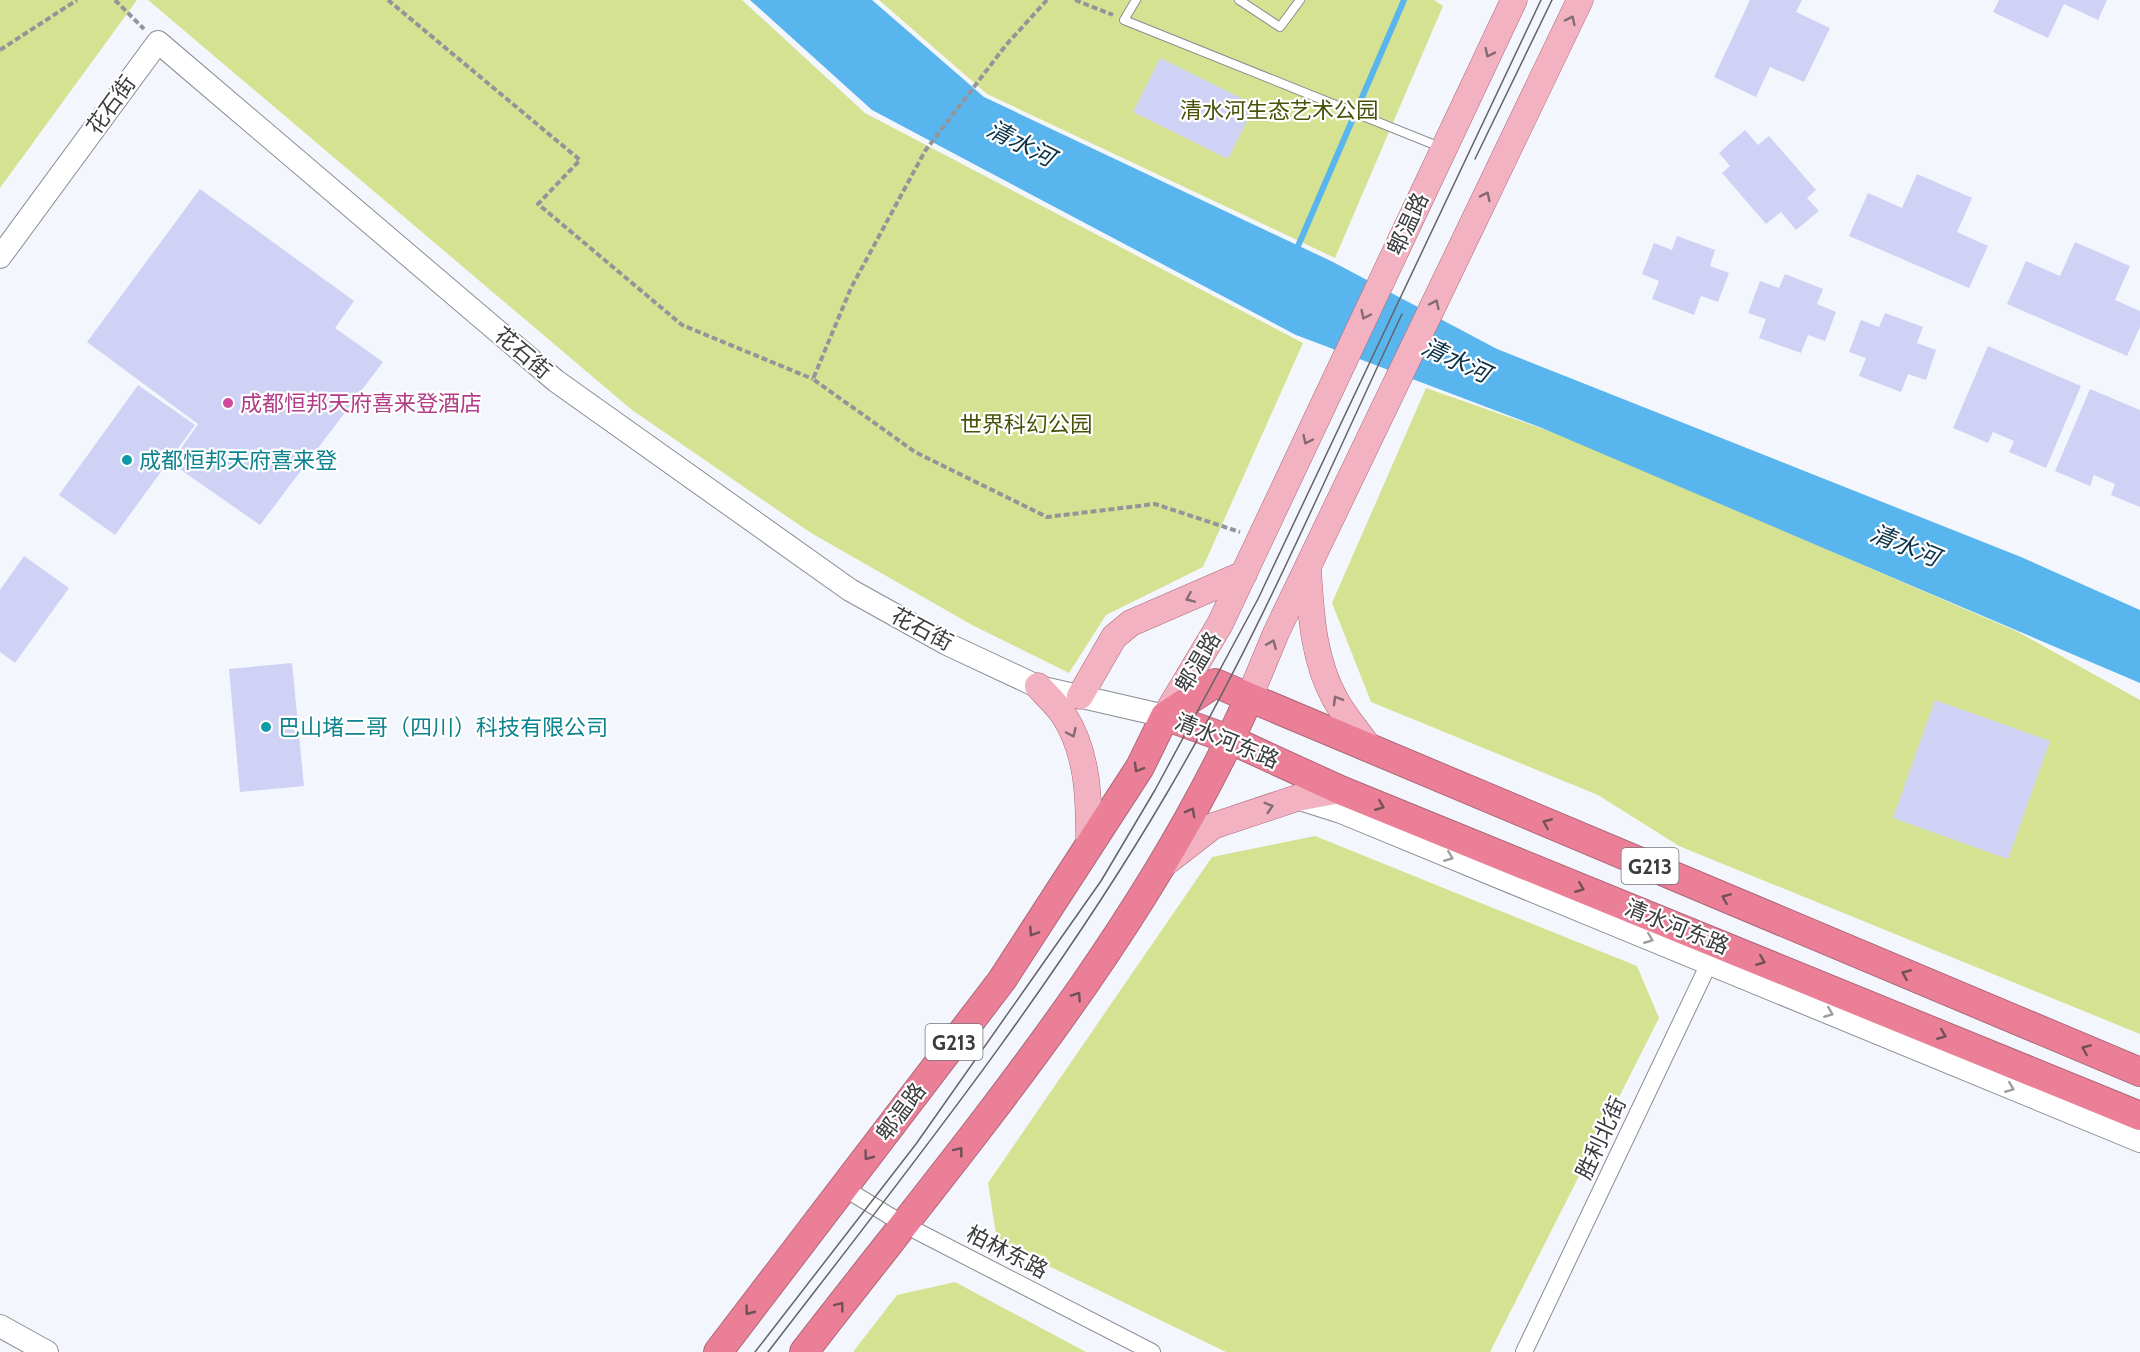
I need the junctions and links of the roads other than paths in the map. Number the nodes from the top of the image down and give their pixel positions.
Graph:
1 (1136, 0) edge
2 (1239, 0) edge
3 (1300, 0) edge
4 (1514, 0) edge
5 (1580, 0) edge
6 (1444, 148) junction
7 (0, 257) edge
8 (1308, 568) junction
9 (1244, 574) junction
10 (1038, 686) junction
11 (1080, 696) junction
12 (1249, 698) junction
13 (1166, 716) junction
14 (1231, 740) junction
15 (1370, 748) junction
16 (1340, 790) junction
17 (1297, 798) junction
18 (1089, 845) junction
19 (1164, 864) junction
20 (1713, 954) junction
21 (2140, 1072) edge
22 (2140, 1116) edge
23 (2140, 1141) edge
24 (844, 1188) junction
25 (903, 1224) junction
26 (0, 1326) edge
27 (47, 1352) edge
28 (718, 1352) edge
29 (804, 1352) edge
30 (1152, 1352) edge
31 (1524, 1352) edge

1 - 6 lane
2 - 3 lane
4 -> 6 main road, 郫温路
8 -> 5 main road
6 -> 9 main road, 郫温路
7 - 10 street, 花石街
12 -> 8 main road
15 -> 8 main road
9 -> 11 main road
9 - 13 main road, 郫温路
10 - 11 street, 花石街
10 -> 18 main road
11 - 13 street, 花石街
12 - 13 highway, 清水河东路 / G213
12 - 14 highway
12 - 15 highway, 清水河东路 / G213
13 - 14 highway, 清水河东路
13 -> 18 highway, 郫温路 / G213
14 - 16 highway, 清水河东路 / G213
19 -> 14 highway
21 -> 15 highway, 清水河东路 / G213
16 - 17 main road
16 -> 20 highway, 清水河东路 / G213
19 -> 17 main road
17 -> 20 street
18 -> 24 highway, 郫温路 / G213
25 -> 19 highway
20 -> 22 highway, 清水河东路 / G213
20 -> 23 street
20 - 31 street, 胜利北街
24 - 25 street, 柏林东路
24 -> 28 highway, 郫温路 / G213
29 -> 25 highway
25 - 30 street, 柏林东路
26 - 27 street

